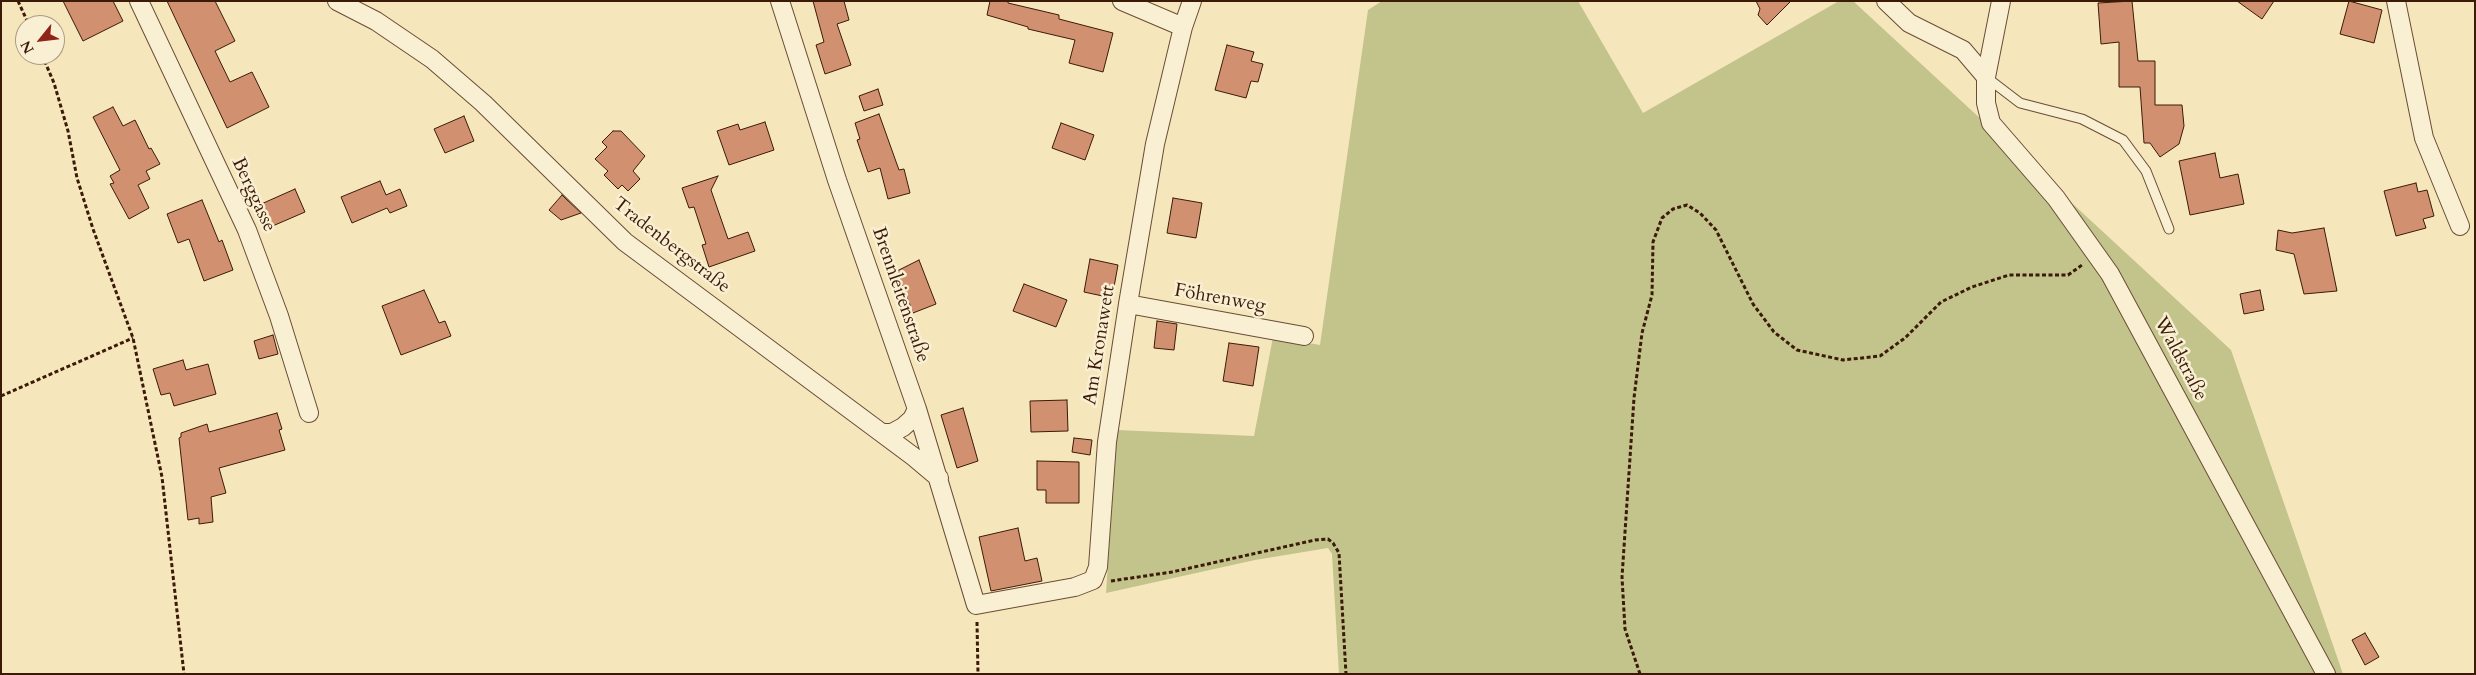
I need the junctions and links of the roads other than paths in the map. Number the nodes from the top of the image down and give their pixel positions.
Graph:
1 (139, 1) edge
2 (337, 1) edge
3 (780, 1) edge
4 (1122, 1) edge
5 (1192, 1) edge
6 (1886, 1) edge
7 (2001, 1) edge
8 (2396, 1) edge
9 (1183, 26) junction
10 (1986, 77) junction
11 (2460, 226) dead end
12 (2169, 229) dead end
13 (1128, 304) junction
14 (1304, 336) dead end
15 (917, 409) junction
16 (309, 413) dead end
17 (883, 434) junction
18 (940, 479) junction
19 (976, 605) joint
20 (2326, 674) edge

1 - 16 street, Berggasse
2 - 17 street, Tradenbergstraße
3 - 15 street, Brennleitenstraße
4 - 9 street
5 - 9 street, Am Kronawett
6 - 10 street
7 - 10 street, Waldstraße
8 - 11 street
9 - 13 street, Am Kronawett
10 - 12 lane
10 - 20 street, Waldstraße
13 - 14 street, Föhrenweg
13 - 19 street, Am Kronawett
15 - 17 street
15 - 18 street, Brennleitenstraße
17 - 18 street, Tradenbergstraße
18 - 19 street, Brennleitenstraße

